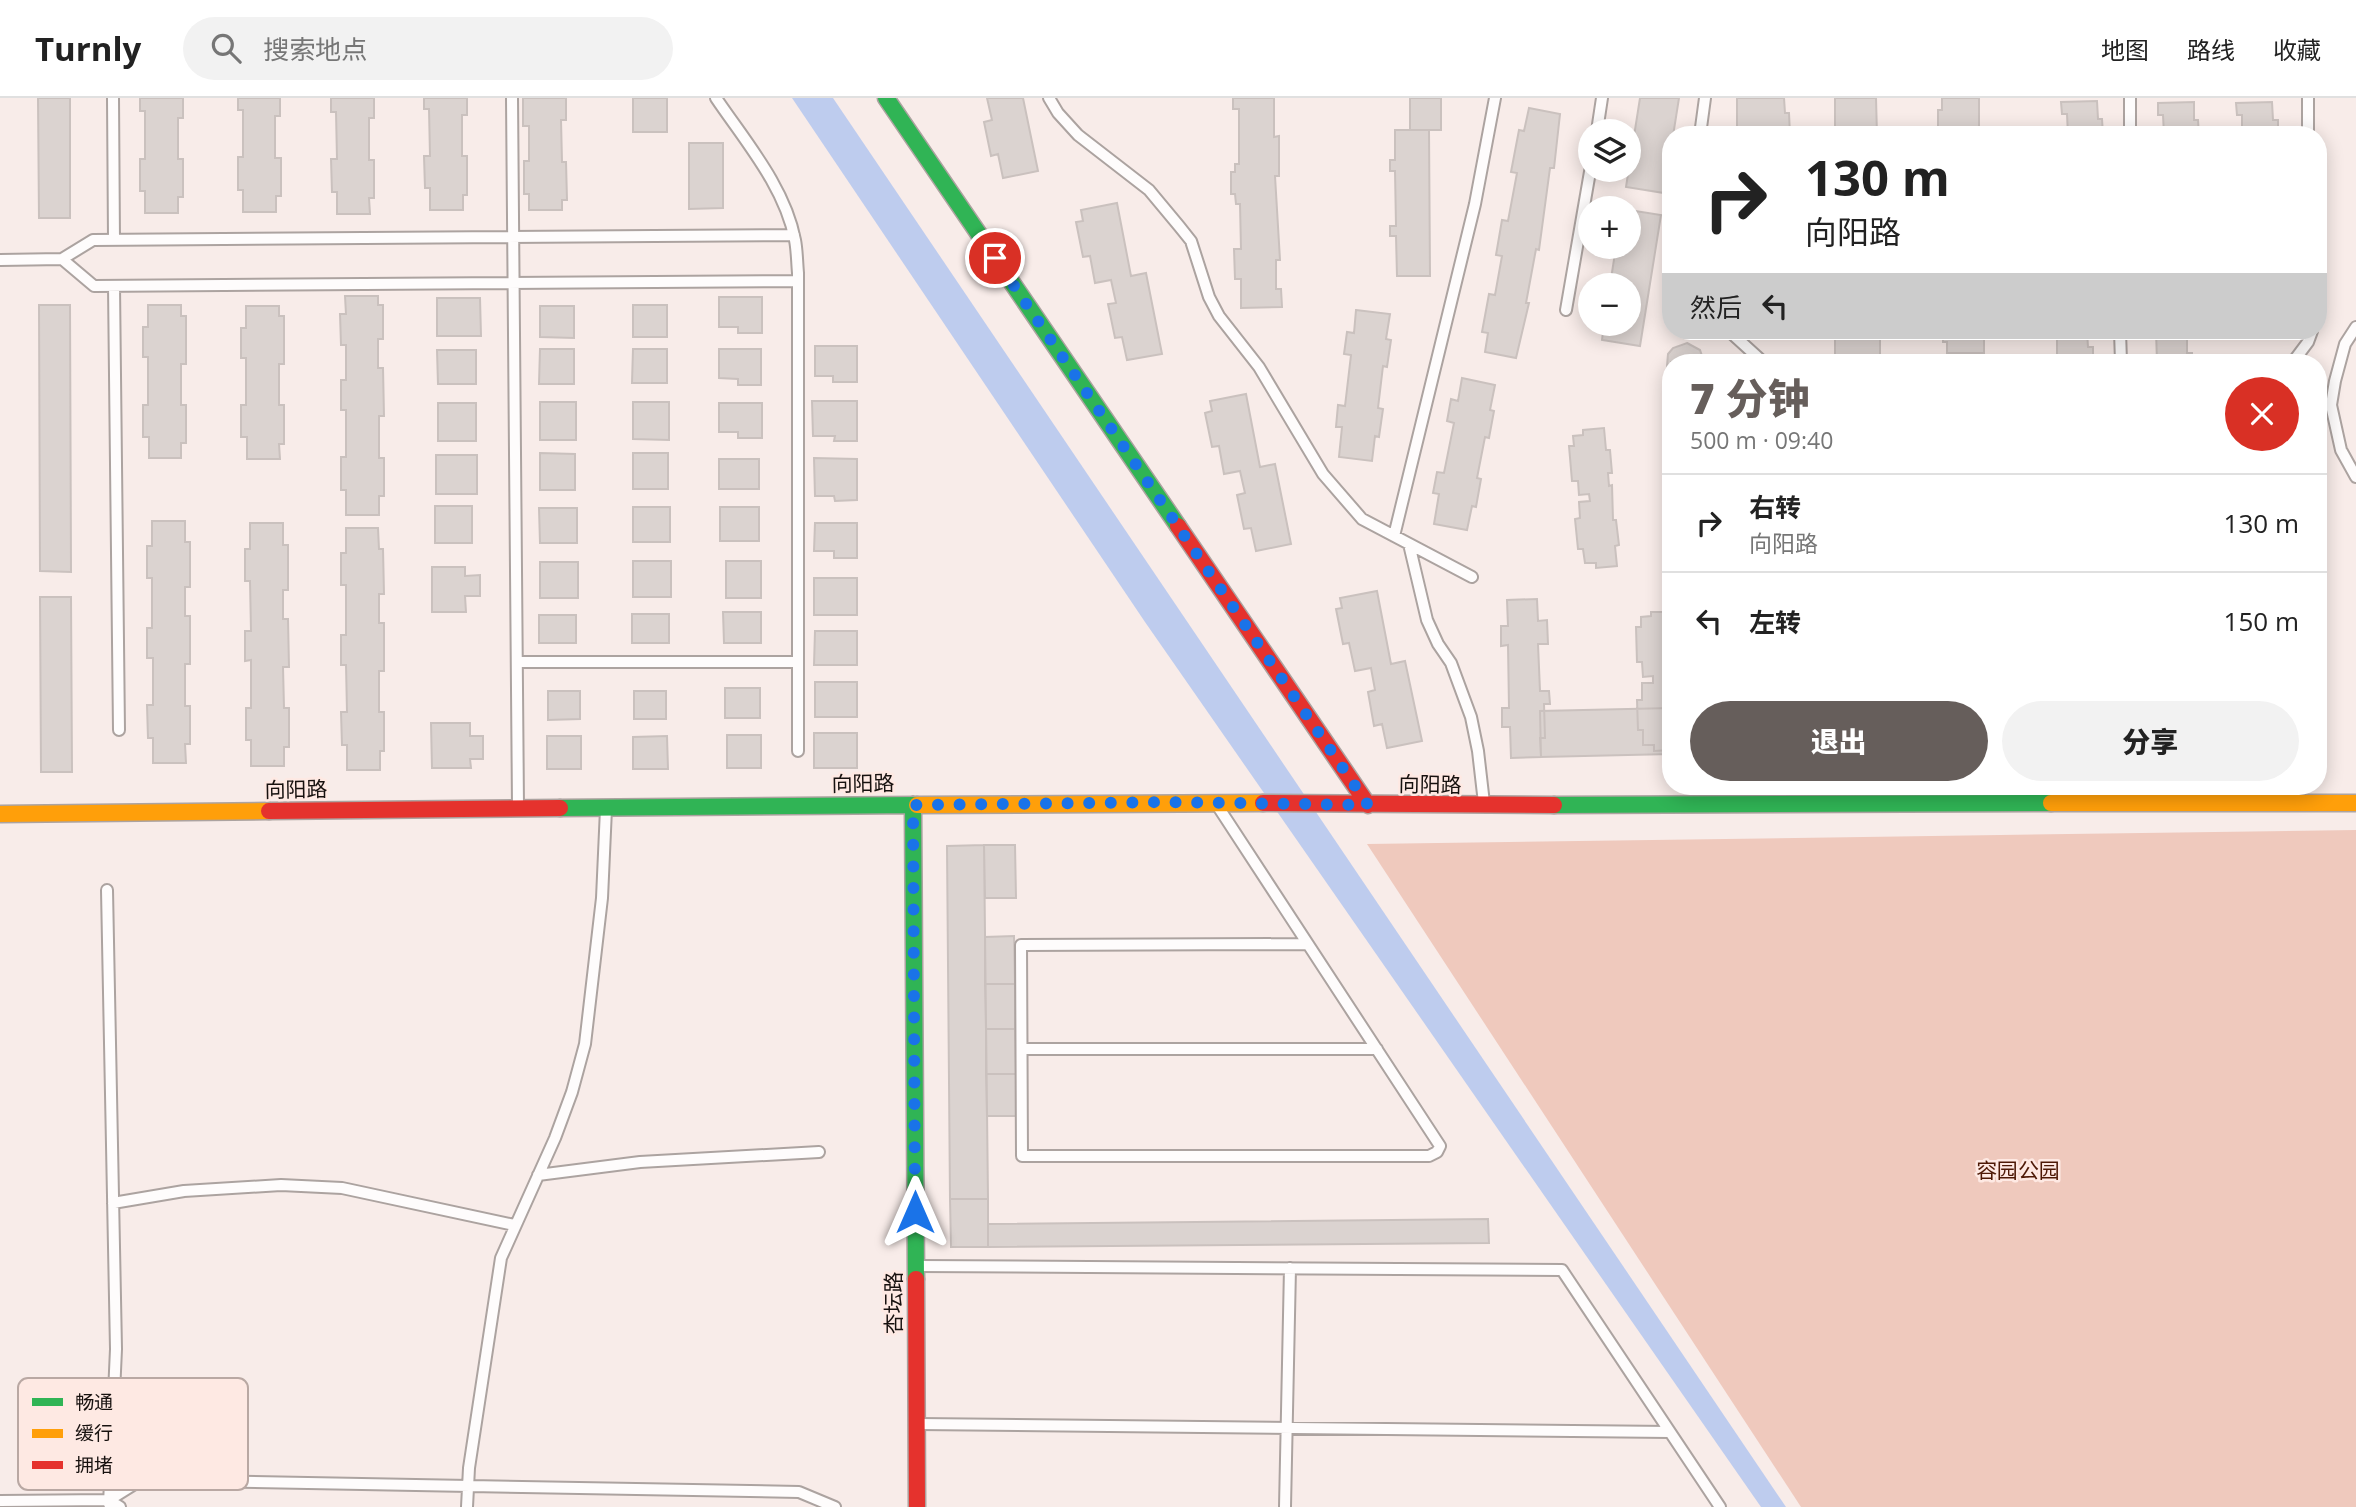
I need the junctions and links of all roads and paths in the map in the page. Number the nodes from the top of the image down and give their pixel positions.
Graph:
1 (113, 98) edge
2 (512, 98) edge
3 (716, 98) edge
4 (886, 98) edge
5 (1049, 98) edge
6 (1495, 98) edge
7 (1602, 98) edge
8 (1705, 98) edge
9 (2130, 98) edge
10 (2308, 98) edge
11 (1599, 119) edge
12 (1701, 126) edge
13 (2130, 126) edge
14 (2308, 126) edge
15 (1588, 182) edge
16 (794, 235) junction
17 (513, 237) junction
18 (114, 240) junction
19 (62, 259) junction
20 (0, 260) edge
21 (797, 281) junction
22 (513, 283) junction
23 (114, 286) junction
24 (1566, 310) dead end
25 (2356, 327) edge
26 (1739, 340) edge
27 (1754, 354) edge
28 (2327, 405) edge
29 (2331, 405) junction
30 (2356, 477) edge
31 (1394, 536) junction
32 (1409, 544) junction
33 (1472, 576) dead end
34 (517, 662) junction
35 (798, 662) junction
36 (119, 730) dead end
37 (798, 751) dead end
38 (1215, 803) junction
39 (2356, 803) edge
40 (913, 805) junction
41 (1368, 805) junction
42 (1485, 806) junction
43 (606, 808) junction
44 (518, 809) junction
45 (0, 814) edge
46 (107, 890) dead end
47 (1307, 943) junction
48 (1022, 1049) junction
49 (1377, 1049) junction
50 (819, 1152) dead end
51 (538, 1175) junction
52 (113, 1203) junction
53 (514, 1225) junction
54 (915, 1266) junction
55 (1290, 1268) junction
56 (115, 1378) edge
57 (916, 1424) junction
58 (1287, 1428) junction
59 (1670, 1432) junction
60 (248, 1482) edge
61 (468, 1486) junction
62 (128, 1490) edge
63 (0, 1502) edge
64 (109, 1504) edge
65 (120, 1507) edge
66 (467, 1507) edge
67 (835, 1507) edge
68 (917, 1507) edge
69 (1285, 1507) edge
70 (1720, 1507) edge

1 - 18 lane
2 - 17 lane
3 - 16 lane
4 - 41 street
5 - 31 lane
6 - 31 lane
7 - 11 lane
8 - 12 lane
9 - 13 lane
10 - 14 lane
15 - 24 lane
16 - 17 lane
16 - 21 lane
17 - 18 lane
17 - 22 lane
18 - 19 lane
19 - 20 lane
19 - 23 lane
21 - 22 lane
21 - 35 lane
22 - 23 lane
22 - 34 lane
23 - 36 lane
25 - 29 lane
26 - 27 lane
28 - 29 lane
29 - 30 lane
31 - 32 lane
32 - 33 lane
32 - 42 lane
34 - 35 lane
34 - 44 lane
35 - 37 lane
38 - 40 street, 向阳路
38 - 41 street, 向阳路
38 - 47 lane
39 - 42 street, 向阳路
40 - 43 street, 向阳路
40 - 54 street, 杏坛路
41 - 42 street, 向阳路
43 - 44 street, 向阳路
43 - 51 lane
44 - 45 street, 向阳路
46 - 52 lane
47 - 48 lane
47 - 49 lane
48 - 49 lane
48 - 49 lane
50 - 51 lane
51 - 53 lane
52 - 53 lane
52 - 56 lane
53 - 61 lane
54 - 55 lane
54 - 57 street, 杏坛路
55 - 58 lane
55 - 59 lane
57 - 58 lane
57 - 68 street, 杏坛路
58 - 59 lane
58 - 69 lane
59 - 70 lane
60 - 61 lane
61 - 66 lane
61 - 67 lane
62 - 64 lane
63 - 64 lane
64 - 65 lane

